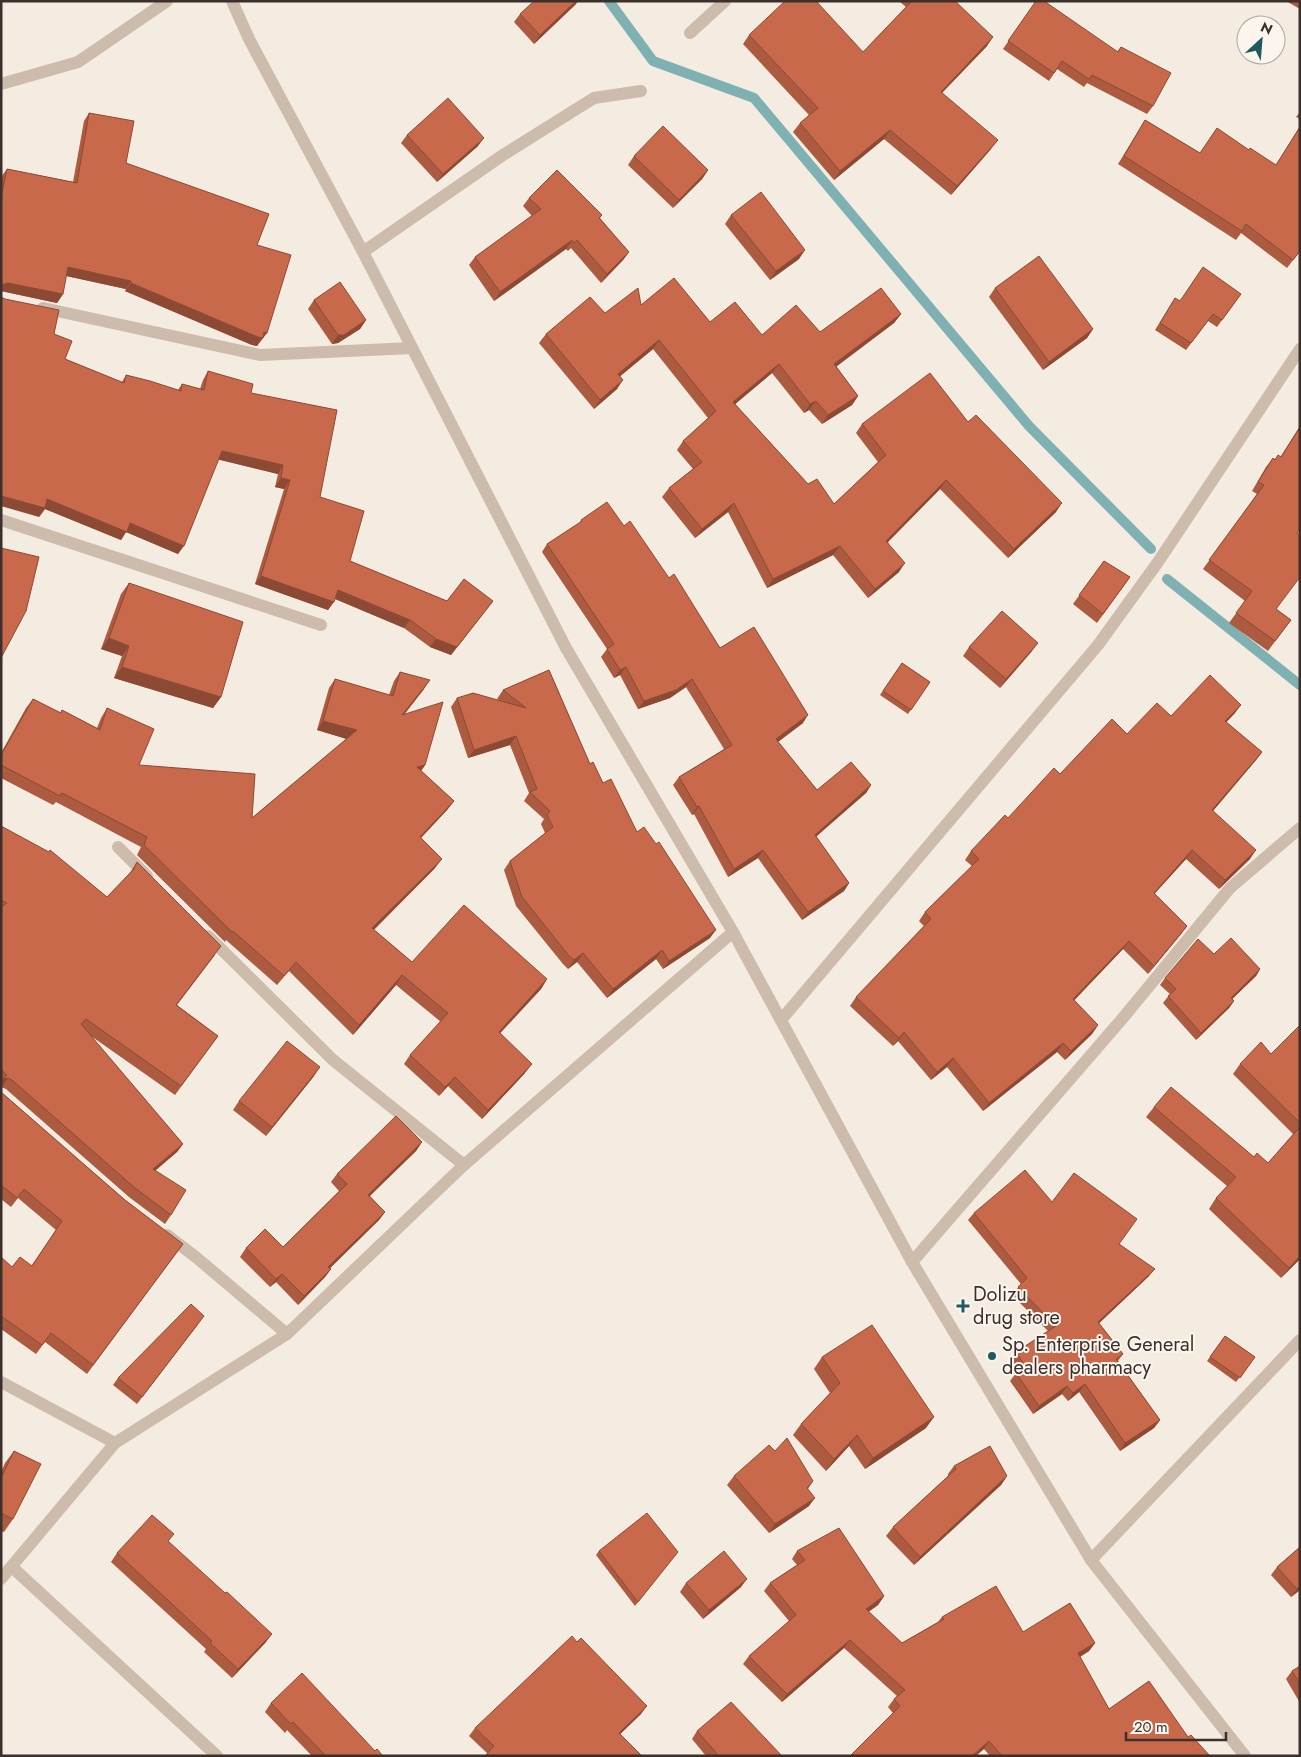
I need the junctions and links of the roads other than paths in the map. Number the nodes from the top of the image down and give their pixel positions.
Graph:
1 (167, 1) edge
2 (232, 1) edge
3 (725, 1) edge
4 (690, 33) dead end
5 (1, 84) edge
6 (641, 91) dead end
7 (363, 252) junction
8 (30, 305) edge
9 (412, 348) junction
10 (1300, 349) edge
11 (1, 520) edge
12 (320, 625) dead end
13 (1300, 828) edge
14 (118, 847) dead end
15 (160, 888) edge
16 (201, 929) edge
17 (733, 932) junction
18 (781, 1020) junction
19 (464, 1165) junction
20 (154, 1225) edge
21 (912, 1262) junction
22 (286, 1334) junction
23 (1300, 1340) edge
24 (1, 1382) edge
25 (116, 1443) junction
26 (1091, 1560) junction
27 (12, 1567) junction
28 (1, 1579) edge
29 (217, 1756) edge
30 (1245, 1756) edge

1 - 5 street
2 - 7 street
3 - 4 street
6 - 7 street
7 - 9 street
8 - 9 street
9 - 17 street
10 - 18 street
11 - 12 street
13 - 21 street
14 - 15 street
16 - 19 street
17 - 18 street
17 - 19 street
18 - 21 street
19 - 22 street
20 - 22 street
21 - 26 street
22 - 25 street
23 - 26 street
24 - 25 street
25 - 27 street
26 - 30 street
27 - 28 street
27 - 29 street

